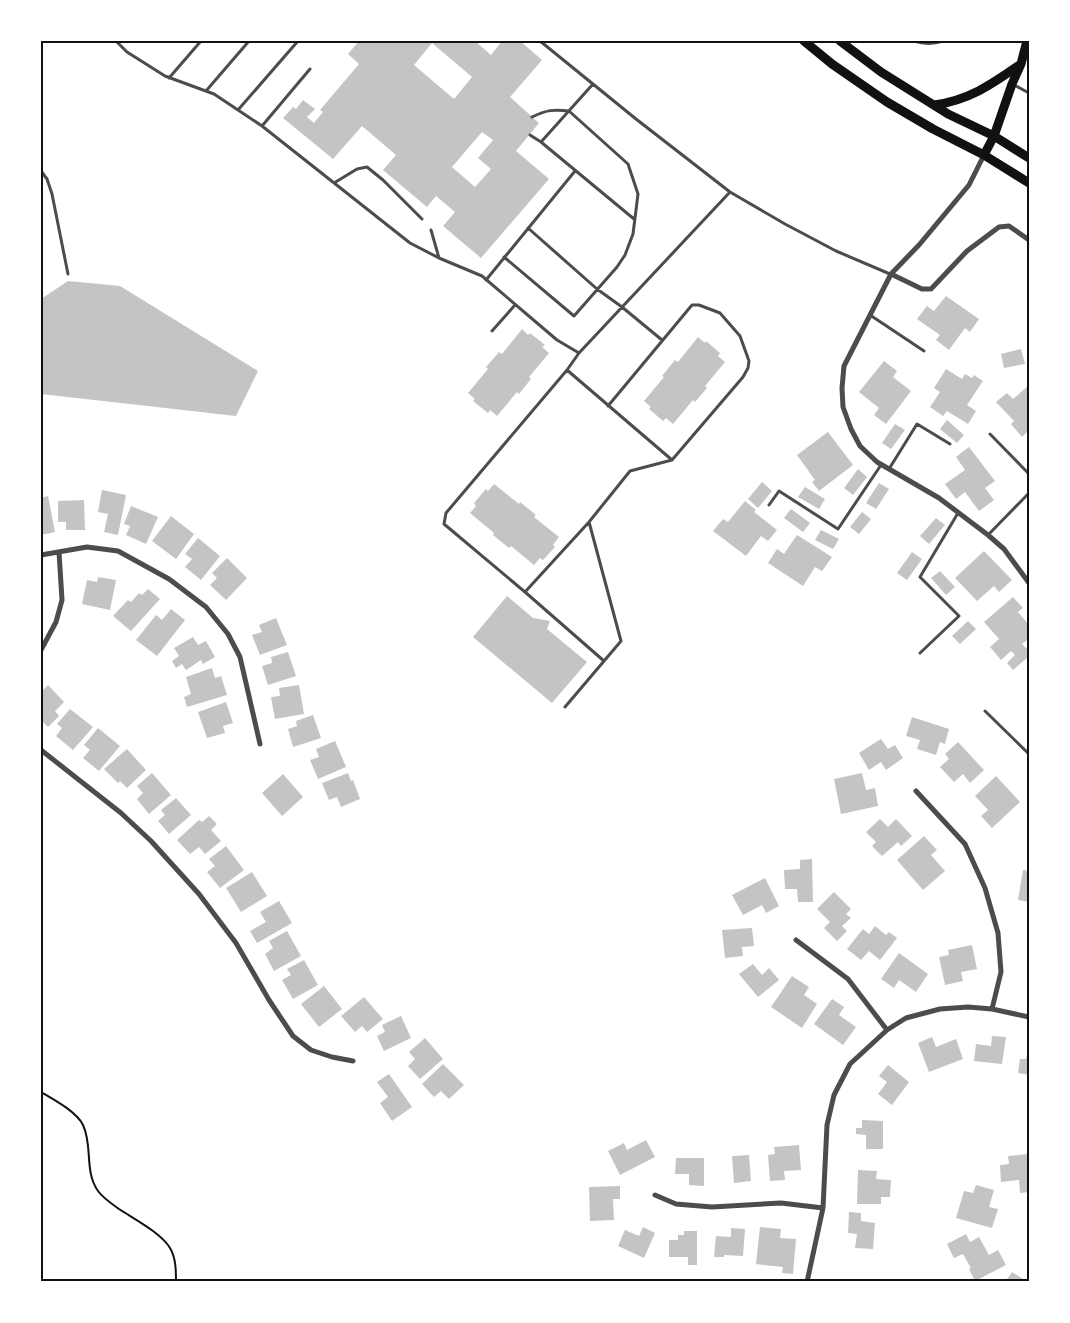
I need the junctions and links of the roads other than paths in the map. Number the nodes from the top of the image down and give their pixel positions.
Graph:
1 (116, 41) edge
2 (201, 41) edge
3 (249, 41) edge
4 (298, 41) edge
5 (540, 41) edge
6 (804, 41) edge
7 (840, 41) edge
8 (914, 41) edge
9 (943, 41) edge
10 (1027, 41) edge
11 (1021, 64) junction
12 (310, 69) dead end
13 (169, 78) junction
14 (593, 84) junction
15 (1012, 84) junction
16 (206, 91) junction
17 (1029, 93) edge
18 (934, 105) junction
19 (238, 110) junction
20 (569, 111) junction
21 (532, 117) dead end
22 (262, 126) junction
23 (530, 135) dead end
24 (994, 136) junction
25 (541, 142) junction
26 (984, 155) junction
27 (1029, 158) edge
28 (41, 171) edge
29 (575, 171) junction
30 (334, 183) junction
31 (1029, 183) edge
32 (730, 192) junction
33 (422, 219) dead end
34 (635, 220) junction
35 (528, 228) junction
36 (431, 230) dead end
37 (1029, 240) edge
38 (504, 257) junction
39 (439, 258) junction
40 (68, 274) dead end
41 (891, 274) junction
42 (486, 280) junction
43 (597, 289) junction
44 (515, 305) junction
45 (622, 307) junction
46 (870, 315) junction
47 (492, 330) dead end
48 (662, 340) junction
49 (924, 351) dead end
50 (579, 353) junction
51 (567, 370) junction
52 (608, 406) junction
53 (990, 434) dead end
54 (950, 444) dead end
55 (672, 460) junction
56 (882, 465) junction
57 (888, 470) junction
58 (1029, 474) edge
59 (1029, 493) edge
60 (769, 505) dead end
61 (958, 512) junction
62 (589, 522) junction
63 (988, 535) junction
64 (59, 552) junction
65 (41, 555) edge
66 (1029, 583) edge
67 (525, 592) junction
68 (41, 650) edge
69 (920, 653) dead end
70 (604, 661) junction
71 (565, 707) dead end
72 (985, 711) dead end
73 (260, 744) dead end
74 (41, 750) edge
75 (1029, 754) edge
76 (916, 791) dead end
77 (796, 940) dead end
78 (992, 1009) junction
79 (1029, 1017) edge
80 (887, 1030) junction
81 (353, 1061) dead end
82 (654, 1194) dead end
83 (823, 1208) junction
84 (807, 1282) edge

1 - 13 lane
2 - 13 lane
3 - 16 lane
4 - 19 lane
5 - 14 lane
6 - 26 main road
7 - 18 main road
8 - 9 lane
10 - 11 main road
11 - 15 main road
11 - 18 main road
12 - 22 lane
13 - 16 lane
14 - 20 lane
14 - 32 lane
15 - 17 lane
15 - 24 main road
16 - 19 lane
18 - 24 main road
19 - 22 lane
20 - 21 lane
20 - 25 lane
20 - 34 lane
22 - 30 lane
23 - 25 lane
24 - 26 main road
24 - 27 main road
25 - 29 lane
26 - 31 main road
26 - 41 street
28 - 40 lane
29 - 34 lane
29 - 35 lane
30 - 33 lane
30 - 39 lane
32 - 41 lane
32 - 45 lane
34 - 43 lane
35 - 38 lane
35 - 43 lane
36 - 39 lane
37 - 41 street
38 - 42 lane
38 - 43 lane
39 - 42 lane
41 - 46 street
42 - 44 lane
43 - 45 lane
44 - 47 lane
44 - 50 lane
45 - 48 lane
45 - 50 lane
46 - 49 lane
46 - 56 street
48 - 52 lane
48 - 55 lane
50 - 51 lane
51 - 52 lane
51 - 67 lane
52 - 55 lane
53 - 58 lane
54 - 57 lane
55 - 62 lane
56 - 57 street
56 - 60 lane
57 - 61 street
59 - 63 lane
61 - 63 street
61 - 69 lane
62 - 67 lane
62 - 70 lane
63 - 66 street
64 - 65 street
64 - 68 street
64 - 73 street
67 - 70 lane
70 - 71 lane
72 - 75 lane
74 - 81 street
76 - 78 street
77 - 80 street
78 - 79 street
78 - 80 street
80 - 83 street
82 - 83 street
83 - 84 street

